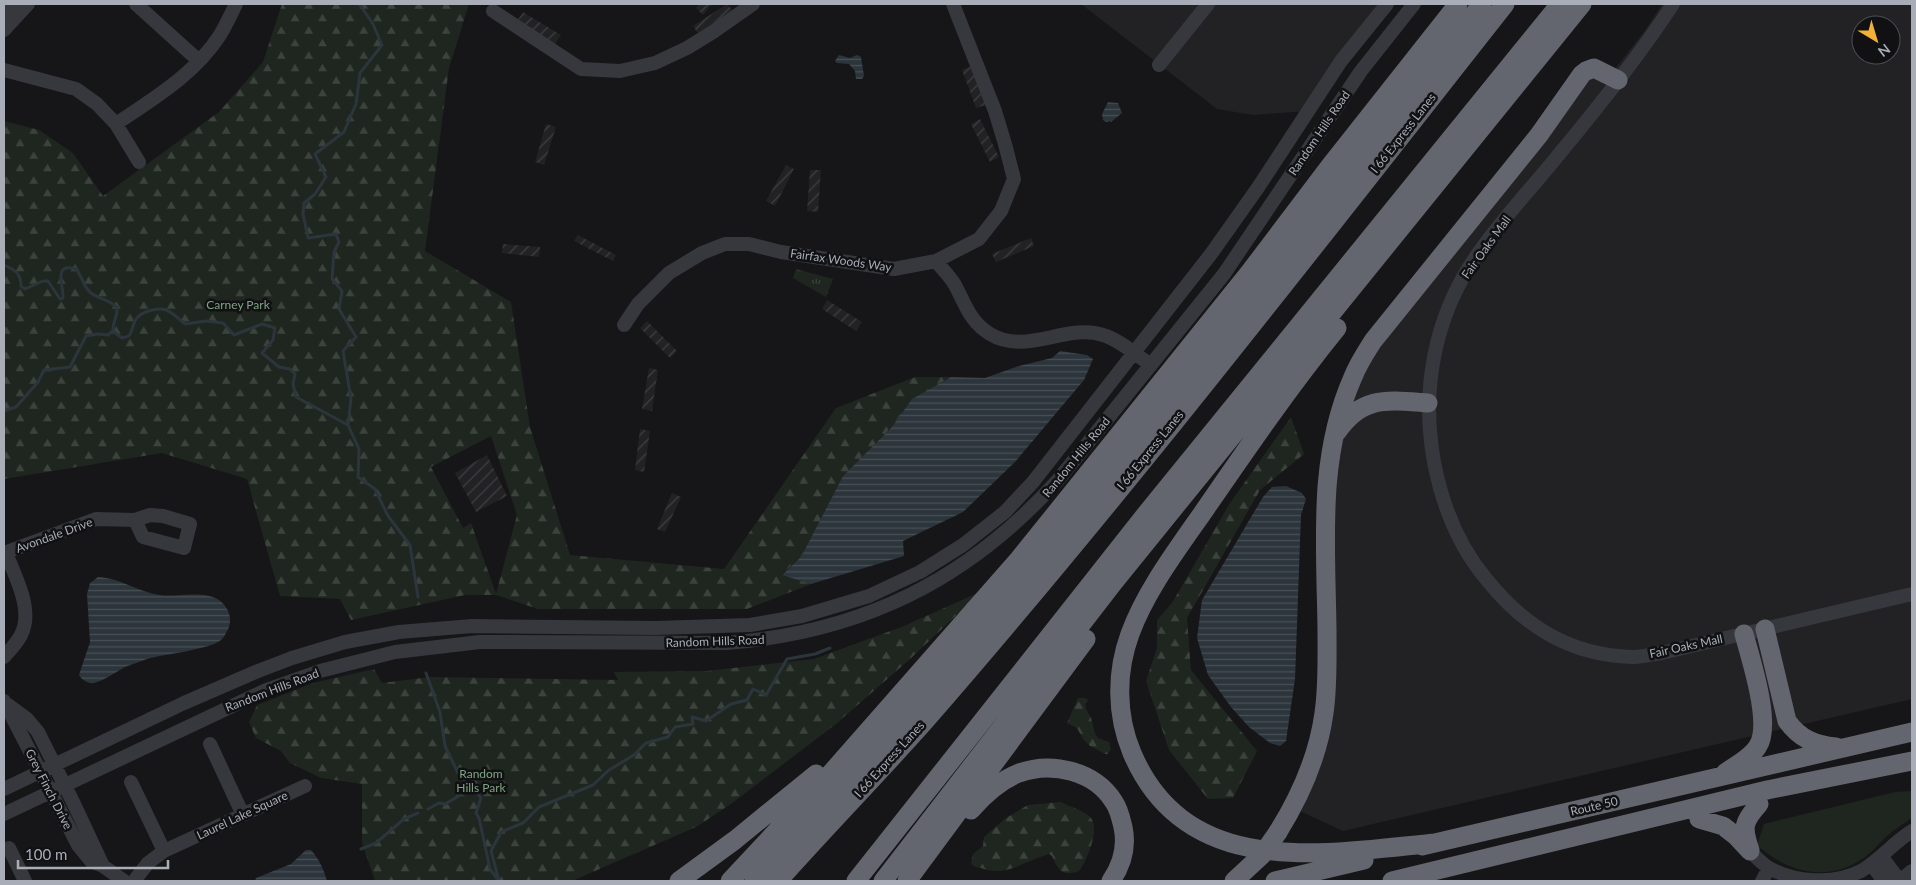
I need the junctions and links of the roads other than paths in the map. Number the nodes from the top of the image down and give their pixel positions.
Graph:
1 (13, 4) edge
2 (28, 4) edge
3 (136, 4) edge
4 (236, 4) edge
5 (753, 4) edge
6 (952, 4) edge
7 (1208, 4) edge
8 (1387, 4) edge
9 (1414, 4) edge
10 (1458, 4) edge
11 (1482, 4) edge
12 (1505, 4) edge
13 (1582, 4) edge
14 (1673, 4) edge
15 (1558, 6) edge
16 (494, 11) dead end
17 (4, 14) edge
18 (4, 30) edge
19 (199, 61) junction
20 (1159, 65) dead end
21 (4, 70) edge
22 (1618, 80) junction
23 (116, 124) junction
24 (139, 162) dead end
25 (1424, 198) junction
26 (936, 261) junction
27 (624, 325) dead end
28 (1133, 353) junction
29 (1151, 366) junction
30 (1274, 386) junction
31 (1428, 403) junction
32 (1332, 439) junction
33 (135, 520) dead end
34 (5, 553) edge
35 (1912, 594) edge
36 (1765, 629) junction
37 (1744, 634) junction
38 (4, 657) edge
39 (5, 702) edge
40 (885, 710) junction
41 (1912, 732) edge
42 (210, 744) dead end
43 (1845, 748) junction
44 (54, 764) junction
45 (1911, 765) edge
46 (40, 771) junction
47 (1719, 778) junction
48 (131, 782) dead end
49 (65, 785) junction
50 (305, 786) dead end
51 (4, 789) edge
52 (50, 792) junction
53 (1759, 804) junction
54 (4, 814) edge
55 (244, 815) junction
56 (1699, 819) junction
57 (1912, 830) edge
58 (1434, 843) junction
59 (9, 848) dead end
60 (164, 851) junction
61 (1750, 851) junction
62 (1876, 860) junction
63 (103, 866) junction
64 (1769, 868) junction
65 (1912, 871) edge
66 (1790, 879) edge
67 (25, 881) edge
68 (124, 881) edge
69 (134, 881) edge
70 (679, 881) edge
71 (730, 881) edge
72 (754, 881) edge
73 (778, 881) edge
74 (856, 881) edge
75 (883, 881) edge
76 (907, 881) edge
77 (1111, 881) edge
78 (1234, 881) edge
79 (1275, 881) edge
80 (1392, 881) edge
81 (1434, 881) edge
82 (1762, 881) edge
83 (1884, 881) edge
84 (1900, 881) edge

1 - 17 street
2 - 18 street
3 - 19 street
4 - 19 street
5 - 16 street
6 - 26 street, Fairfax Woods Way
7 - 20 street
8 - 28 street, Random Hills Road
9 - 29 street, Random Hills Road
10 - 40 highway
11 - 72 highway
12 - 73 highway, I 66 Express Lanes
13 - 25 highway
14 - 22 street, Fair Oaks Mall
15 - 74 highway
19 - 23 street
21 - 23 street
22 - 31 street, Fair Oaks Mall
22 - 32 highway
23 - 24 street
25 - 30 highway
25 - 58 highway
26 - 27 street, Fairfax Woods Way
26 - 28 street
28 - 29 street
28 - 44 street, Random Hills Road
29 - 49 street, Random Hills Road
30 - 75 highway
30 - 76 highway
31 - 32 highway
31 - 37 street, Fair Oaks Mall
32 - 78 highway, bridge
33 - 34 street, Avondale Drive
34 - 38 street
35 - 36 street, Fair Oaks Mall
36 - 37 street, Fair Oaks Mall
36 - 43 highway
37 - 47 highway
39 - 44 street, Grey Finch Drive
39 - 46 street, Grey Finch Drive
40 - 70 highway
40 - 71 highway
41 - 43 highway, Route 50
42 - 55 street
43 - 47 highway, Route 50
44 - 46 street, Random Hills Road
44 - 49 street, Grey Finch Drive
45 - 53 highway
45 - 80 highway, Route 50
46 - 51 street, Random Hills Road
46 - 52 street, Grey Finch Drive
47 - 58 highway, Route 50
48 - 60 street
49 - 52 street, Random Hills Road
49 - 63 street, Grey Finch Drive
50 - 55 street, Laurel Lake Square
52 - 54 street, Random Hills Road
52 - 63 street, Grey Finch Drive
53 - 56 highway
53 - 61 highway
55 - 60 street, Laurel Lake Square
56 - 61 highway
56 - 81 highway
57 - 62 street
58 - 79 highway, Route 50
59 - 67 street
60 - 69 street, Laurel Lake Square
61 - 64 street
62 - 66 street
62 - 83 street
62 - 84 street
63 - 68 street, Grey Finch Drive
64 - 66 street
64 - 82 street
65 - 84 street
76 - 77 highway

